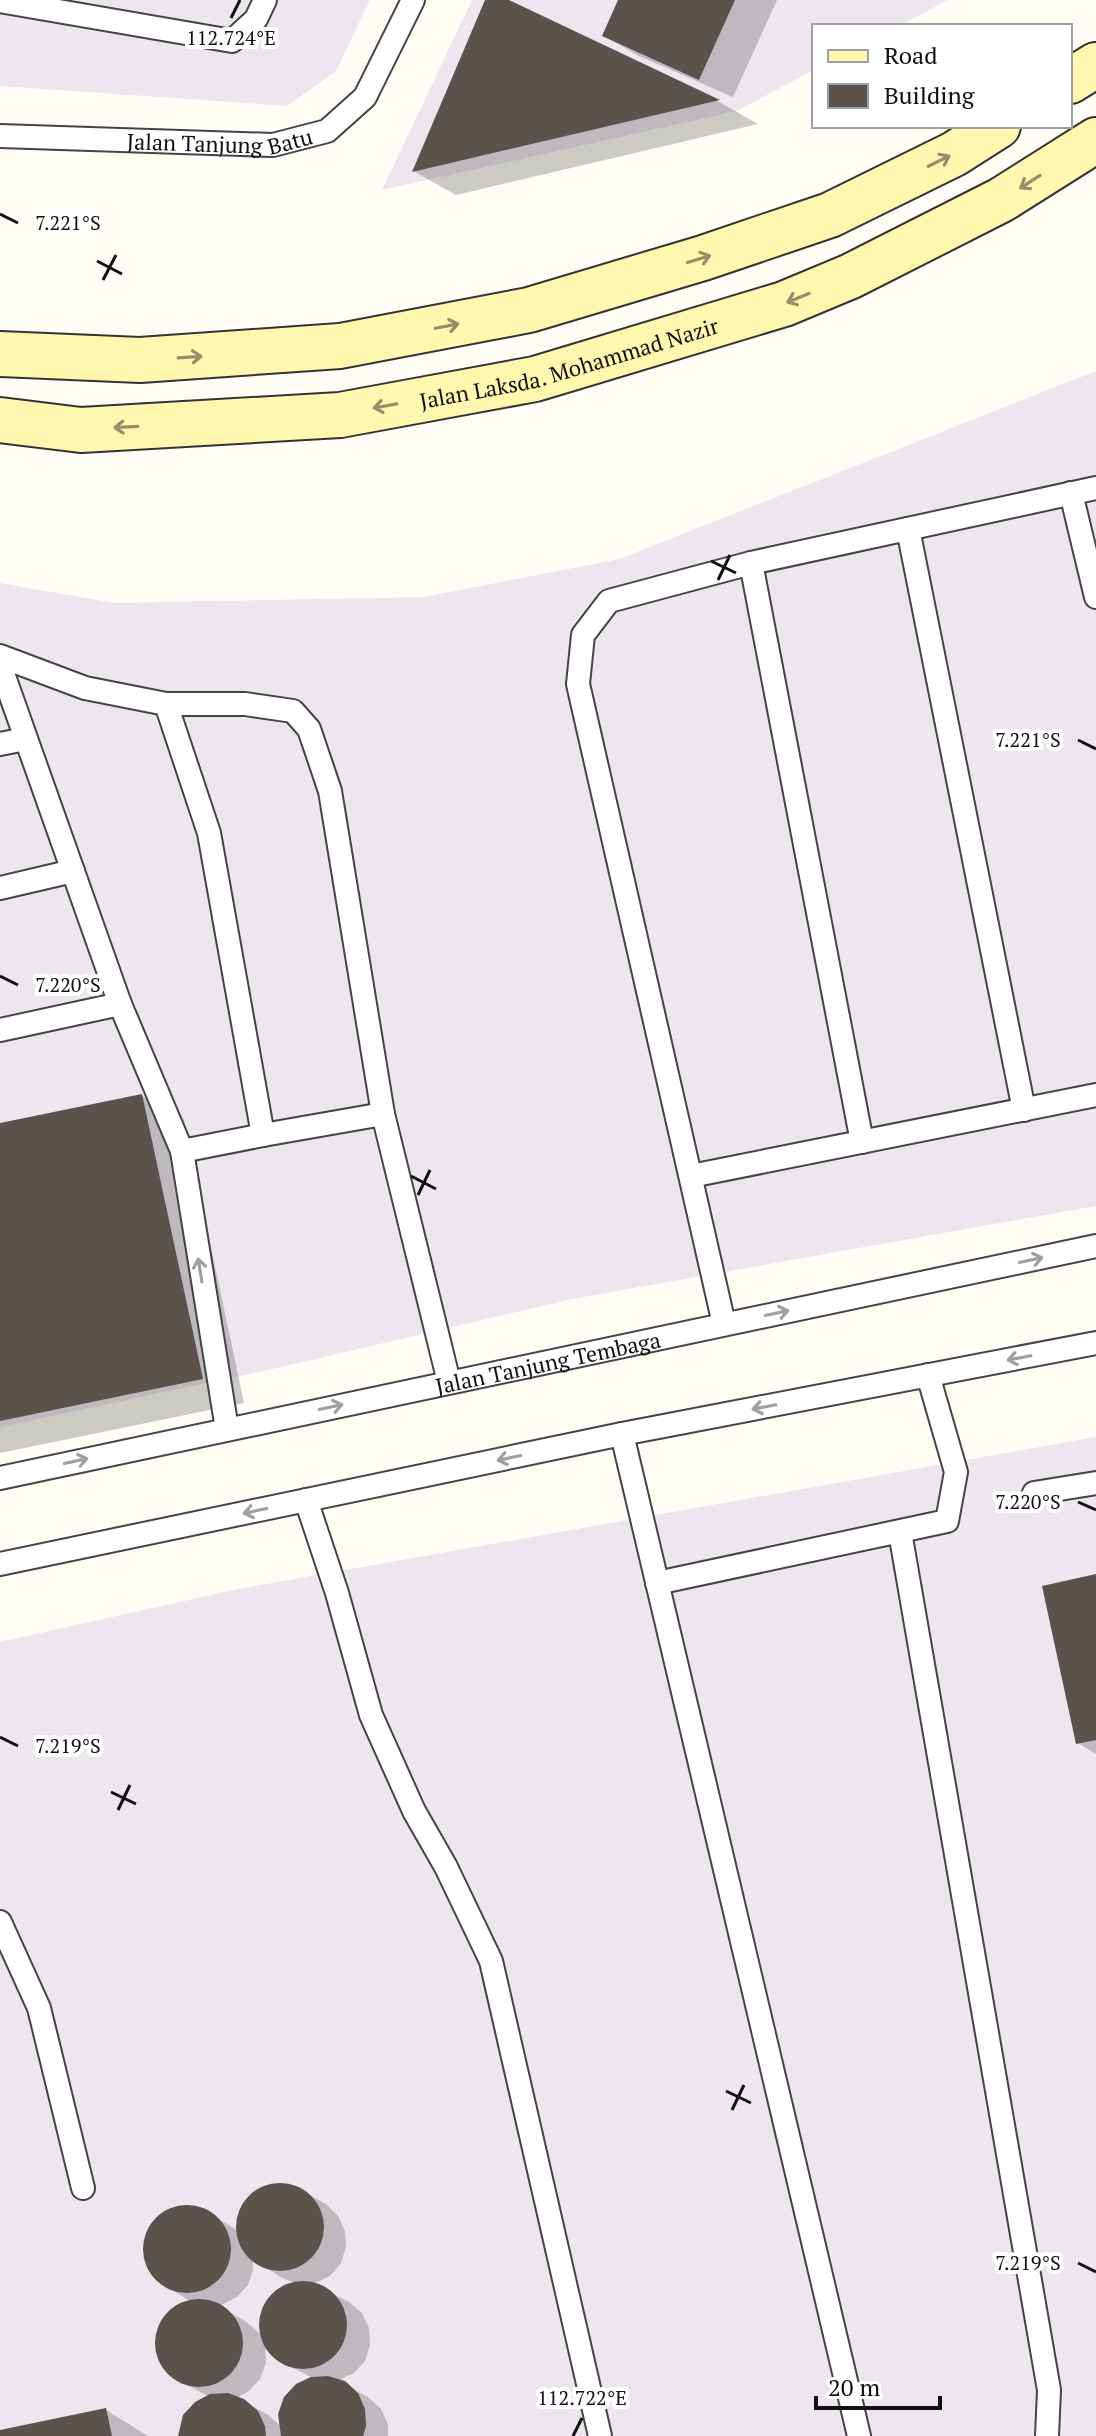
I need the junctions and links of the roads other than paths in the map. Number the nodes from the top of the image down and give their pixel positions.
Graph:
1 (265, 0) edge
2 (413, 0) edge
3 (0, 1) edge
4 (98, 9) edge
5 (1096, 65) edge
6 (1072, 80) edge
7 (995, 128) edge
8 (0, 136) edge
9 (1096, 140) edge
10 (0, 354) edge
11 (0, 420) edge
12 (1096, 488) edge
13 (1071, 493) junction
14 (908, 529) junction
15 (751, 563) junction
16 (1096, 597) edge
17 (0, 656) edge
18 (0, 665) edge
19 (166, 704) junction
20 (26, 739) junction
21 (0, 744) edge
22 (73, 871) junction
23 (0, 888) edge
24 (120, 1004) junction
25 (0, 1030) edge
26 (1096, 1095) edge
27 (1024, 1110) junction
28 (383, 1114) junction
29 (263, 1135) junction
30 (862, 1142) junction
31 (182, 1151) junction
32 (691, 1176) junction
33 (1096, 1246) edge
34 (724, 1324) junction
35 (1096, 1343) edge
36 (928, 1375) junction
37 (449, 1382) junction
38 (227, 1429) junction
39 (622, 1434) junction
40 (0, 1478) edge
41 (1096, 1483) edge
42 (1034, 1493) dead end
43 (306, 1500) junction
44 (900, 1532) junction
45 (0, 1564) edge
46 (657, 1583) junction
47 (0, 1922) edge
48 (83, 2188) dead end
49 (600, 2436) edge
50 (859, 2436) edge
51 (1047, 2436) edge

1 - 4 lane
2 - 8 lane, Jalan Tanjung Batu
3 - 4 lane
5 - 6 main road
10 -> 7 main road
9 -> 11 main road, Jalan Laksda. Mohammad Nazir
12 - 13 lane
13 - 14 lane
13 - 16 lane
14 - 15 lane
14 - 27 lane
15 - 30 lane
15 - 32 lane
17 - 19 lane
18 - 20 lane
19 - 28 lane
19 - 29 lane
20 - 21 lane
20 - 22 lane
22 - 23 lane
22 - 24 lane
24 - 25 lane
24 - 31 lane
26 - 27 lane
27 - 30 lane
28 - 29 lane
28 - 37 lane
29 - 31 lane
30 - 32 lane
38 -> 31 lane
32 - 34 lane
34 -> 33 lane, Jalan Tanjung Tembaga
34 - 37 lane, Jalan Tanjung Tembaga
35 -> 36 lane
36 -> 39 lane
36 - 44 lane
38 -> 37 lane, Jalan Tanjung Tembaga
40 -> 38 lane, Jalan Tanjung Tembaga
39 -> 43 lane
39 - 46 lane
41 - 42 lane
43 -> 45 lane
43 - 49 lane
44 - 46 lane
44 - 51 lane
46 - 50 lane
47 - 48 lane

